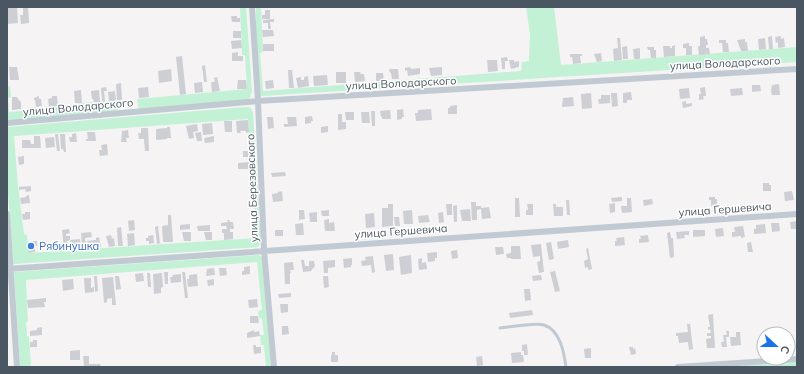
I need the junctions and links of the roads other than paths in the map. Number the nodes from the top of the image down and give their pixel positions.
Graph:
1 (252, 7) edge
2 (797, 69) edge
3 (258, 102) junction
4 (7, 123) edge
5 (7, 214) edge
6 (797, 214) edge
7 (264, 250) junction
8 (9, 268) edge
9 (500, 328) dead end
10 (797, 359) edge
11 (17, 367) edge
12 (274, 367) edge
13 (566, 367) edge
14 (678, 367) edge

1 - 3 street, улица Березовского
2 - 3 street, улица Володарского
3 - 4 street, улица Володарского
3 - 7 street, улица Березовского
5 - 8 street
6 - 7 street, улица Гершевича
7 - 8 street, улица Гершевича
7 - 12 street, улица Березовского
8 - 11 street
9 - 13 lane
10 - 14 street

